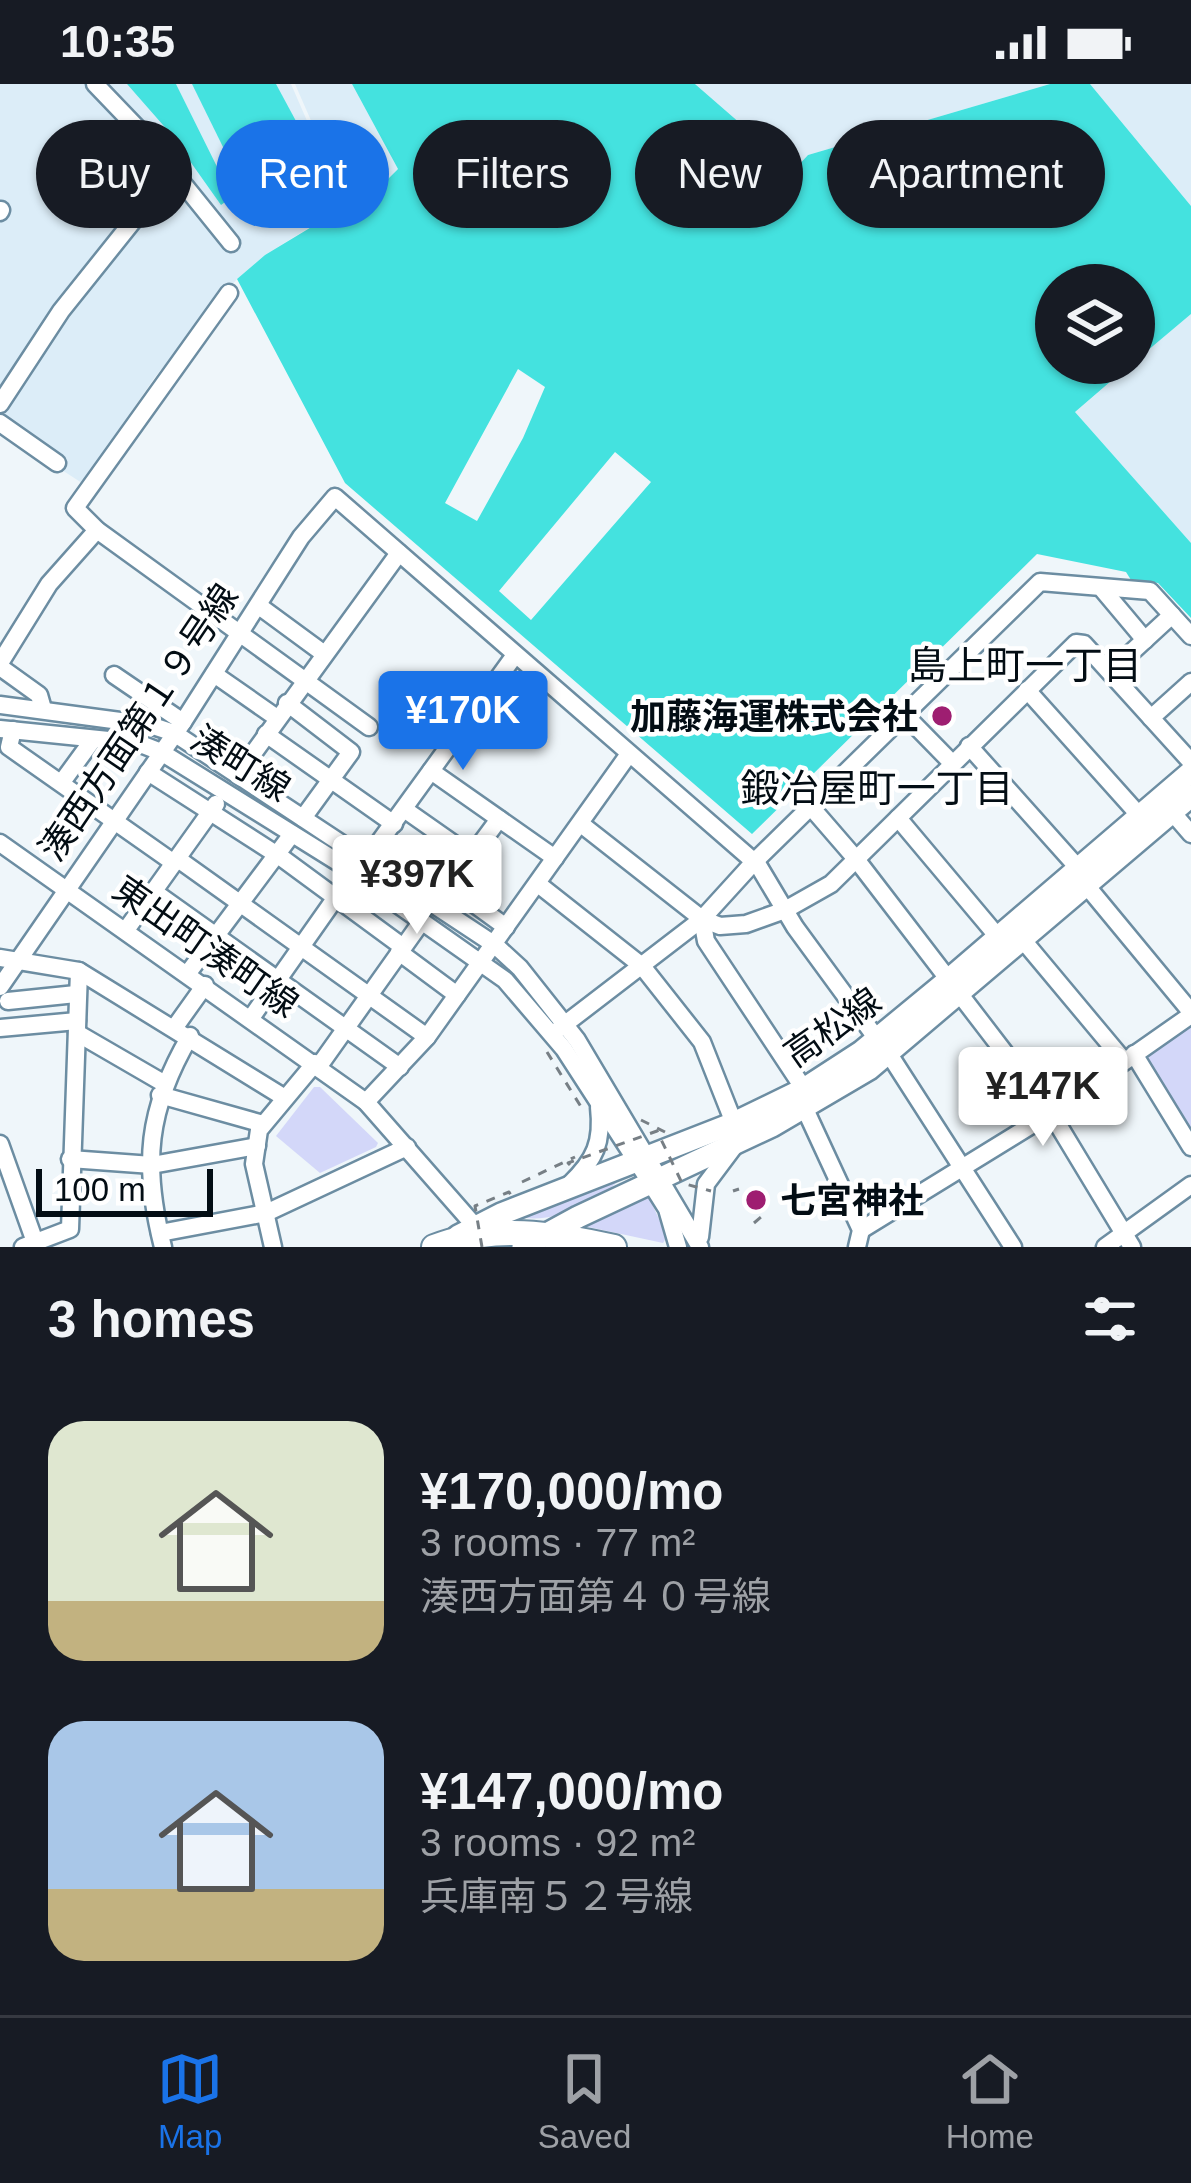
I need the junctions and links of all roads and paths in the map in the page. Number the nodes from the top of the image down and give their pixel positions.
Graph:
1 (95, 84) edge
2 (128, 120) edge
3 (192, 194) edge
4 (127, 228) edge
5 (231, 243) dead end
6 (229, 293) dead end
7 (0, 404) edge
8 (1, 425) edge
9 (57, 463) dead end
10 (97, 530) junction
11 (399, 553) junction
12 (1103, 590) junction
13 (259, 606) junction
14 (1172, 615) junction
15 (242, 633) junction
16 (1191, 636) edge
17 (1144, 640) junction
18 (323, 653) junction
19 (515, 655) junction
20 (0, 665) edge
21 (1110, 672) junction
22 (214, 674) junction
23 (114, 675) dead end
24 (304, 679) junction
25 (1191, 682) edge
26 (1028, 690) junction
27 (0, 705) edge
28 (43, 709) junction
29 (282, 711) junction
30 (905, 715) junction
31 (1151, 718) junction
32 (369, 727) dead end
33 (178, 728) junction
34 (266, 734) junction
35 (6, 737) edge
36 (92, 741) junction
37 (969, 746) junction
38 (161, 752) junction
39 (628, 754) junction
40 (952, 763) junction
41 (1191, 763) edge
42 (431, 771) junction
43 (148, 772) junction
44 (1191, 772) edge
45 (239, 773) junction
46 (331, 779) junction
47 (62, 782) junction
48 (223, 792) junction
49 (1191, 796) edge
50 (811, 807) junction
51 (211, 812) junction
52 (1172, 812) junction
53 (1139, 815) junction
54 (399, 816) junction
55 (898, 818) junction
56 (116, 819) junction
57 (500, 819) junction
58 (581, 824) junction
59 (297, 826) junction
60 (1191, 834) edge
61 (0, 843) edge
62 (276, 855) junction
63 (471, 856) junction
64 (555, 858) junction
65 (367, 859) junction
66 (856, 859) junction
67 (176, 861) junction
68 (753, 863) junction
69 (353, 873) junction
70 (1082, 877) junction
71 (391, 882) junction
72 (538, 884) junction
73 (448, 885) junction
74 (66, 888) junction
75 (153, 891) junction
76 (336, 898) junction
77 (240, 902) junction
78 (436, 904) junction
79 (785, 910) junction
80 (702, 919) junction
81 (422, 921) junction
82 (506, 927) junction
83 (126, 930) junction
84 (215, 935) junction
85 (998, 938) junction
86 (1022, 939) junction
87 (495, 945) junction
88 (303, 946) junction
89 (401, 950) junction
90 (9, 959) edge
91 (481, 963) junction
92 (642, 966) junction
93 (79, 971) junction
94 (188, 973) junction
95 (279, 980) junction
96 (205, 985) junction
97 (952, 988) junction
98 (5, 989) edge
99 (76, 994) junction
100 (369, 995) junction
101 (458, 995) junction
102 (1191, 1014) edge
103 (251, 1018) junction
104 (77, 1027) junction
105 (5, 1028) edge
106 (346, 1028) junction
107 (182, 1032) junction
108 (552, 1032) junction
109 (427, 1037) junction
110 (883, 1047) junction
111 (1129, 1058) junction
112 (317, 1064) junction
113 (400, 1067) junction
114 (163, 1089) junction
115 (285, 1098) junction
116 (804, 1099) junction
117 (366, 1102) junction
118 (634, 1109) dead end
119 (594, 1111) junction
120 (1051, 1113) junction
121 (263, 1124) junction
122 (643, 1129) dead end
123 (654, 1132) junction
124 (736, 1133) junction
125 (0, 1144) edge
126 (257, 1146) junction
127 (407, 1147) junction
128 (580, 1147) dead end
129 (1191, 1147) edge
130 (70, 1159) junction
131 (152, 1165) junction
132 (963, 1167) junction
133 (547, 1170) junction
134 (649, 1170) junction
135 (522, 1182) dead end
136 (1191, 1185) edge
137 (565, 1189) junction
138 (711, 1191) dead end
139 (523, 1192) dead end
140 (512, 1197) junction
141 (468, 1202) dead end
142 (266, 1214) junction
143 (760, 1217) dead end
144 (754, 1223) dead end
145 (549, 1234) junction
146 (480, 1235) edge
147 (859, 1239) edge
148 (162, 1240) edge
149 (1129, 1240) edge
150 (443, 1243) edge
151 (29, 1245) edge
152 (273, 1247) edge
153 (524, 1247) edge
154 (614, 1247) edge
155 (678, 1247) edge
156 (700, 1247) edge
157 (1013, 1247) edge
158 (1105, 1247) edge

1 - 2 street
3 - 5 street
4 - 7 street
6 - 10 street
8 - 9 street
10 - 15 street
10 - 20 street
11 - 13 street, 湊西方面第１９号線
11 - 18 street
11 - 19 street
12 - 14 street
12 - 17 street
12 - 30 street
13 - 15 street, 湊西方面第１９号線
13 - 18 street
14 - 16 street
14 - 17 street
15 - 22 street, 湊西方面第１９号線
15 - 24 street
17 - 21 street
18 - 24 street
19 - 39 street
19 - 42 street
20 - 28 street
21 - 26 street
21 - 31 street
22 - 29 street
22 - 33 street, 湊西方面第１９号線
23 - 33 street
24 - 29 street
24 - 32 street
25 - 31 street
26 - 37 street
26 - 53 street
27 - 28 street, 湊町線
28 - 33 street, 湊町線
29 - 34 street
29 - 46 street
30 - 40 street
30 - 50 street
31 - 41 street
33 - 38 street, 湊西方面第１９号線
33 - 45 street, 湊町線
33 - 71 street, 湊町線
34 - 45 street
34 - 46 street
35 - 36 street, 湊町線
35 - 47 street
36 - 38 street, 湊町線
36 - 47 street
37 - 40 street
37 - 70 street
38 - 43 street, 湊西方面第１９号線
38 - 48 street, 湊町線
39 - 58 street
39 - 68 street
40 - 55 street
42 - 54 street
42 - 57 street
43 - 51 street
43 - 56 street, 湊西方面第１９号線
44 - 53 main road, 高松線
45 - 59 street, 湊町線
46 - 54 street
46 - 59 street
47 - 56 street
48 - 51 street
48 - 59 street, 湊町線
49 - 52 main road, 高松線
50 - 66 street
50 - 68 street
51 - 62 street
51 - 67 street
52 - 60 street
52 - 70 main road, 高松線
53 - 70 main road, 高松線
54 - 63 street
54 - 65 street
55 - 66 street
55 - 85 street
56 - 67 street
56 - 74 street, 湊西方面第１９号線
57 - 63 street
57 - 64 street
58 - 64 street
58 - 80 street
59 - 62 street
59 - 65 street, 湊町線
59 - 69 street, 湊町線
61 - 74 street, 東出町湊町線
62 - 76 street
62 - 77 street
63 - 73 street
64 - 72 street
65 - 78 street, 湊町線
66 - 79 street
66 - 97 street
67 - 75 street
67 - 77 street
68 - 79 street
68 - 80 street
69 - 76 street
69 - 81 street, 湊町線
70 - 85 main road, 高松線
70 - 86 main road, 高松線
70 - 102 street
71 - 87 street, 湊町線
71 - 91 street, 湊町線
72 - 82 street
72 - 92 street
73 - 78 street
73 - 82 street
74 - 83 street, 東出町湊町線
74 - 90 street, 湊西方面第１９号線
75 - 83 street
75 - 84 street
76 - 88 street
76 - 89 street
77 - 84 street
77 - 88 street
78 - 87 street, 湊町線
79 - 80 street
79 - 110 street
80 - 92 street
80 - 116 street
81 - 89 street
81 - 91 street, 湊町線
82 - 87 street
83 - 94 street, 東出町湊町線
84 - 94 street
84 - 95 street
85 - 97 main road, 高松線
86 - 97 main road, 高松線
86 - 111 street
87 - 91 street
87 - 108 street, 湊町線
88 - 95 street
88 - 100 street
89 - 100 street
89 - 101 street
90 - 93 street
90 - 98 street, 湊西方面第１９号線
91 - 101 street
91 - 108 street, 湊町線
92 - 108 street
92 - 124 street
93 - 99 street
93 - 107 street
94 - 96 street, 東出町湊町線
95 - 103 street
95 - 106 street
96 - 103 street, 東出町湊町線
96 - 107 street
97 - 110 main road, 高松線
97 - 120 street
98 - 99 street
98 - 105 street
99 - 104 street
100 - 106 street
100 - 109 street
101 - 109 street
102 - 111 street
103 - 112 street, 東出町湊町線
104 - 105 street
104 - 114 street
104 - 130 street
106 - 112 street
106 - 113 street
107 - 114 street
107 - 115 street
108 - 119 street, 湊町線
108 - 119 path
108 - 134 street, 湊町線
109 - 113 street
110 - 116 main road, 高松線
110 - 132 street
111 - 120 street
111 - 129 street
112 - 115 street
112 - 117 street, 東出町湊町線
113 - 117 street
114 - 121 street
114 - 131 street
115 - 121 street
116 - 124 main road, 高松線
116 - 147 street
117 - 127 street, 東出町湊町線
118 - 123 path
119 - 134 street, 湊町線
119 - 137 street
120 - 132 street
120 - 149 street
121 - 126 street
122 - 123 path
123 - 133 path, bridge
123 - 138 path, bridge
124 - 134 main road, 高松線
124 - 156 street
125 - 151 street
126 - 131 street
126 - 142 street
127 - 142 street
127 - 146 street, 東出町湊町線
128 - 133 path
130 - 131 street
130 - 151 street
131 - 148 street
132 - 147 street
132 - 157 street
133 - 135 path
134 - 137 main road, 高松線
134 - 145 main road, 高松線
134 - 155 street, 湊町線
134 - 156 street, 湊町線
136 - 149 street
137 - 146 main road, 高松線
139 - 140 path
140 - 141 path
140 - 146 path, bridge
142 - 148 street
142 - 152 street
143 - 144 path
145 - 146 highway
145 - 153 main road, 高松線
145 - 154 highway
146 - 150 highway
149 - 158 street

